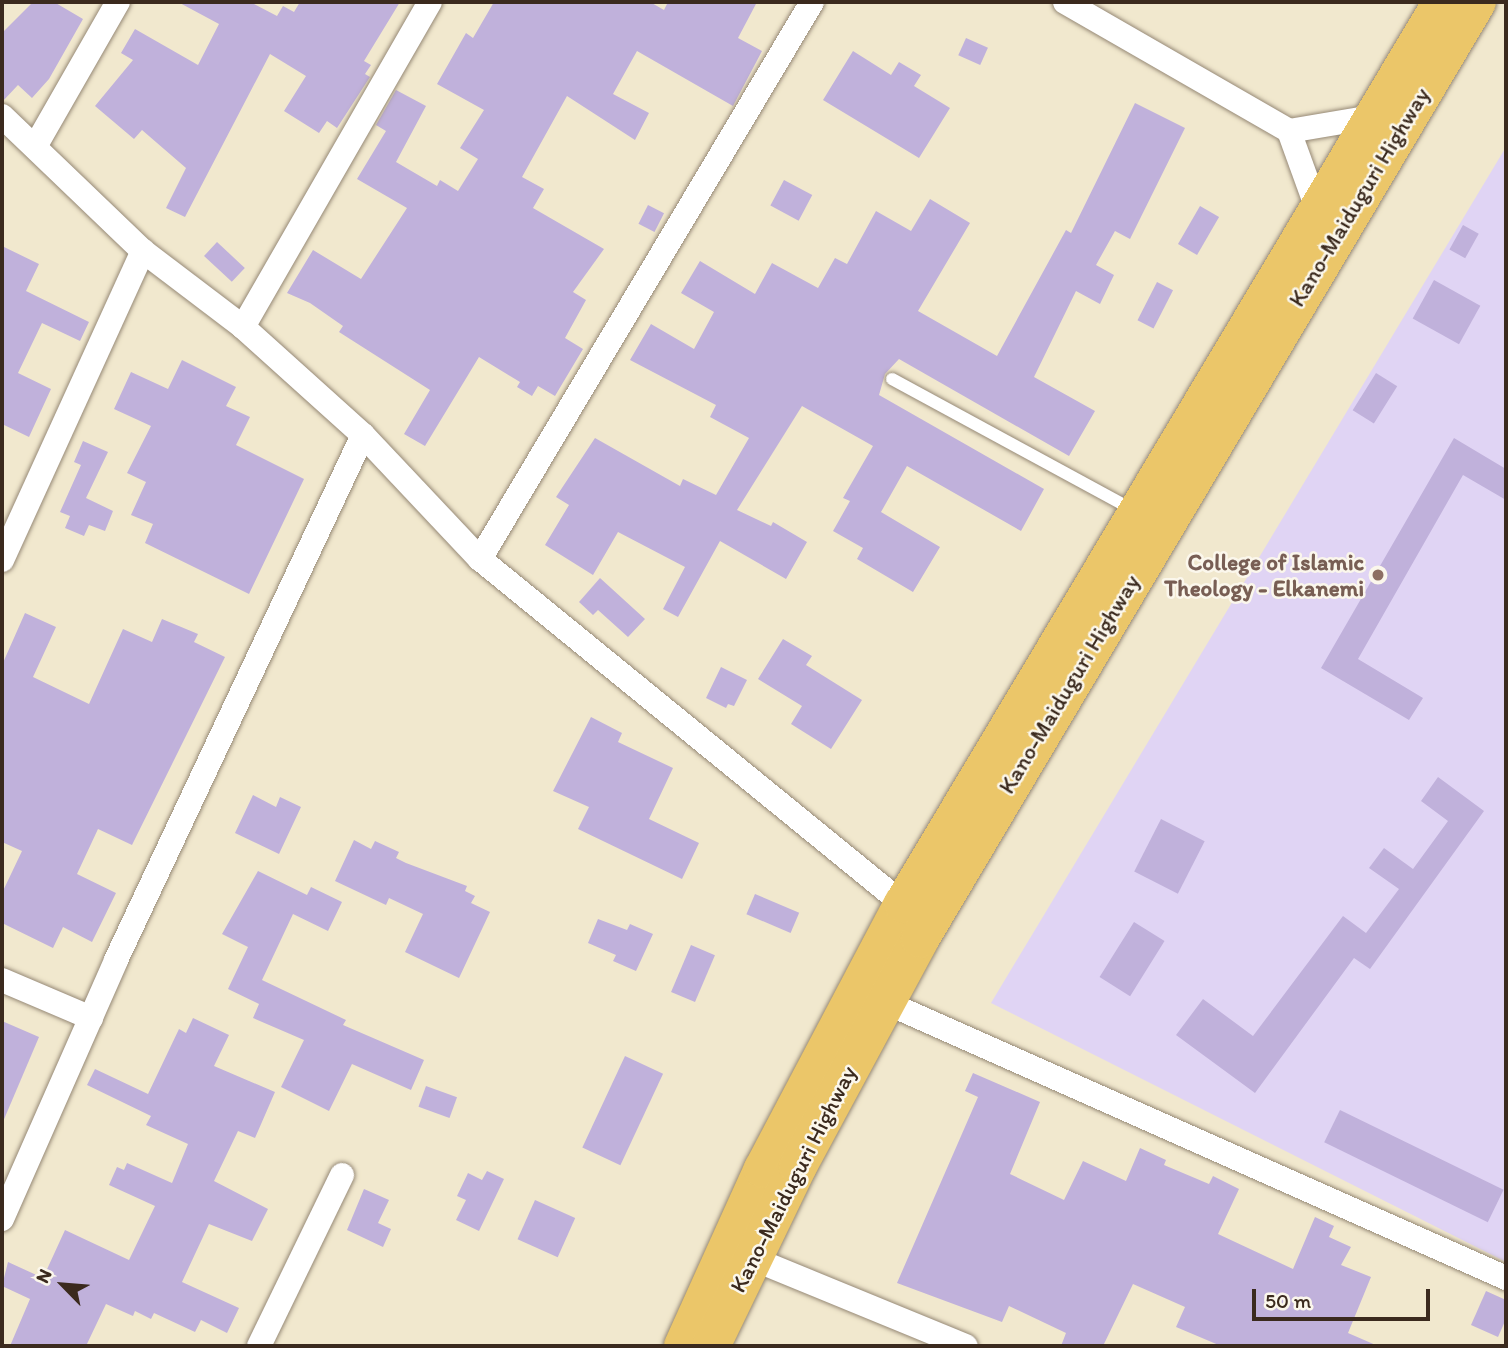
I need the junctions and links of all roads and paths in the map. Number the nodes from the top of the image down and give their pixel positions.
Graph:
1 (118, 2) edge
2 (430, 2) edge
3 (813, 2) edge
4 (1065, 2) edge
5 (1442, 2) edge
6 (1477, 2) edge
7 (2, 116) edge
8 (1372, 117) junction
9 (1289, 131) junction
10 (36, 145) junction
11 (1318, 211) junction
12 (144, 251) junction
13 (243, 327) junction
14 (892, 379) dead end
15 (363, 435) junction
16 (1139, 513) junction
17 (480, 559) junction
18 (2, 560) edge
19 (903, 904) junction
20 (2, 980) edge
21 (885, 1002) junction
22 (91, 1017) junction
23 (342, 1175) dead end
24 (2, 1219) edge
25 (751, 1258) junction
26 (1506, 1279) edge
27 (259, 1346) edge
28 (683, 1346) edge
29 (711, 1346) edge
30 (966, 1346) edge

1 - 10 street
2 - 13 street
3 - 17 street
4 - 9 street
5 - 8 highway, Kano-Maiduguri Highway
6 - 21 highway, Kano-Maiduguri Highway
7 - 10 street
8 - 9 street
8 - 11 highway, Kano-Maiduguri Highway
9 - 11 street
10 - 12 street
11 - 16 highway, Kano-Maiduguri Highway
12 - 13 street
12 - 18 street
13 - 15 street
14 - 16 lane
15 - 17 street
15 - 22 street
16 - 19 highway, Kano-Maiduguri Highway
17 - 19 street
19 - 28 highway, Kano-Maiduguri Highway
20 - 22 street
21 - 25 highway, Kano-Maiduguri Highway
21 - 26 street
22 - 24 street
23 - 27 street
25 - 29 highway, Kano-Maiduguri Highway
25 - 30 street

